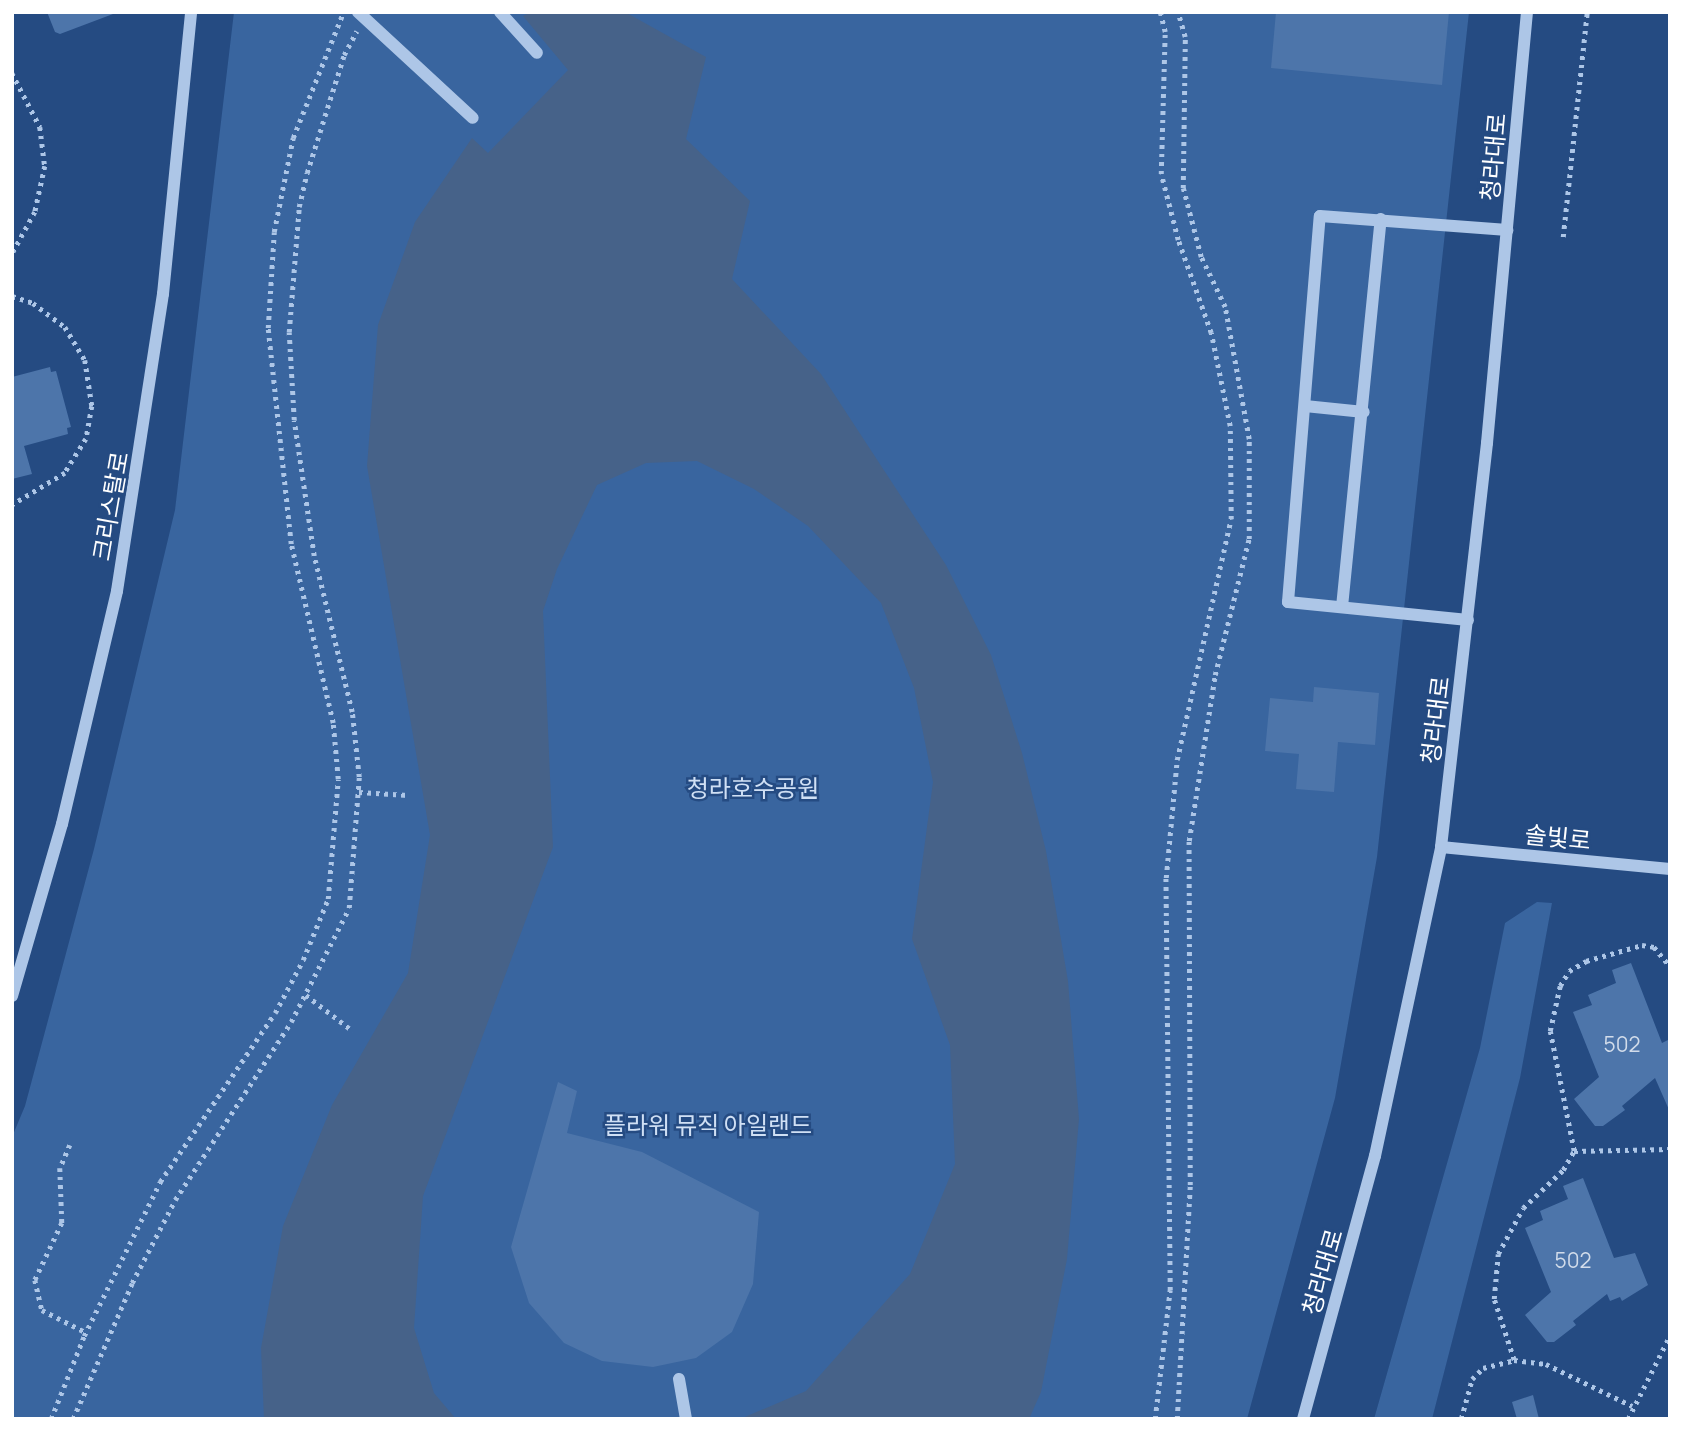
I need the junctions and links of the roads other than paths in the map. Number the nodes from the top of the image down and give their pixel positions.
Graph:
1 (191, 12) edge
2 (500, 12) edge
3 (1527, 12) edge
4 (361, 15) edge
5 (537, 54) dead end
6 (473, 118) dead end
7 (1381, 219) junction
8 (1507, 230) junction
9 (1305, 406) junction
10 (1364, 412) junction
11 (1342, 607) junction
12 (1468, 620) junction
13 (1441, 848) junction
14 (1670, 869) edge
15 (12, 996) edge
16 (679, 1379) dead end
17 (686, 1419) edge
18 (1303, 1419) edge

1 - 15 street, 크리스탈로
2 - 5 street
3 - 8 street, 청라대로
4 - 6 street
7 - 8 street
7 - 9 street
7 - 10 street
8 - 12 street, 청라대로
9 - 10 street
9 - 11 street
10 - 11 street
11 - 12 street
12 - 13 street, 청라대로
13 - 14 street, 솔빛로
13 - 18 street, 청라대로
16 - 17 street

